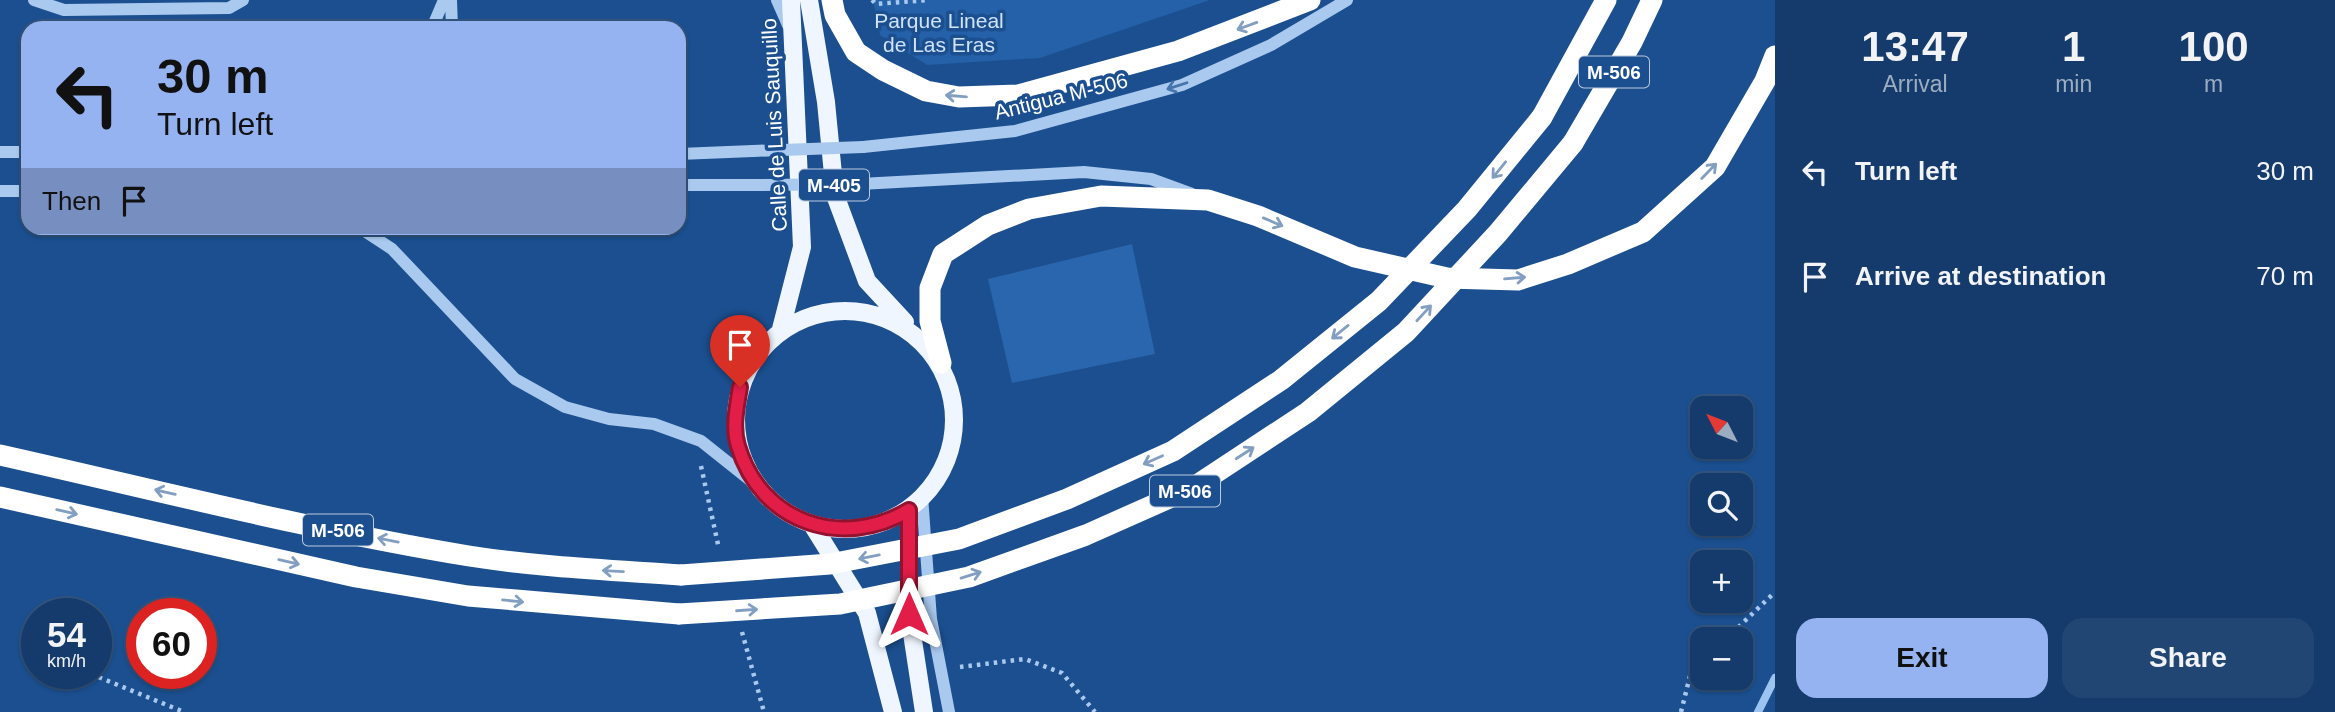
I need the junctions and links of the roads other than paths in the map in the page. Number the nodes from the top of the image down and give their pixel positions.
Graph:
1 (34, 0) edge
2 (243, 0) edge
3 (444, 0) edge
4 (451, 0) edge
5 (777, 0) edge
6 (791, 0) edge
7 (809, 0) edge
8 (832, 0) edge
9 (1310, 0) edge
10 (1347, 0) edge
11 (1606, 0) edge
12 (1652, 0) edge
13 (435, 21) edge
14 (452, 21) edge
15 (792, 33) junction
16 (1775, 56) edge
17 (686, 148) edge
18 (728, 151) junction
19 (0, 152) edge
20 (21, 152) edge
21 (686, 153) edge
22 (686, 185) edge
23 (0, 191) edge
24 (21, 191) edge
25 (1208, 200) junction
26 (371, 235) edge
27 (781, 328) junction
28 (924, 342) junction
29 (941, 363) junction
30 (0, 455) edge
31 (755, 484) junction
32 (922, 496) junction
33 (0, 497) edge
34 (909, 510) junction
35 (813, 526) junction
36 (893, 712) edge
37 (924, 712) edge
38 (949, 712) edge

1 - 2 street
3 - 13 street
4 - 14 street
5 - 15 street
6 - 15 main road, Calle de Luis Sauquillo / M-405
7 - 28 main road, Calle de Luis Sauquillo / M-405
9 -> 8 highway
10 -> 18 street, Antigua M-506, bridge
11 -> 30 highway, M-506, bridge
33 -> 12 highway, M-506, bridge
15 - 27 main road, Calle de Luis Sauquillo / M-405
25 -> 16 highway
17 - 18 street
18 - 21 street, Antigua M-506
19 - 20 street
22 - 25 street, bridge
23 - 24 street
25 - 29 highway
26 - 31 street
27 - 28 main road, M-405
27 - 31 main road, M-405
28 - 29 main road, M-405
29 - 32 main road, M-405
31 - 35 main road, M-405
32 - 34 main road, M-405
32 - 38 street
34 - 35 main road, M-405
34 - 37 main road
35 - 36 main road

